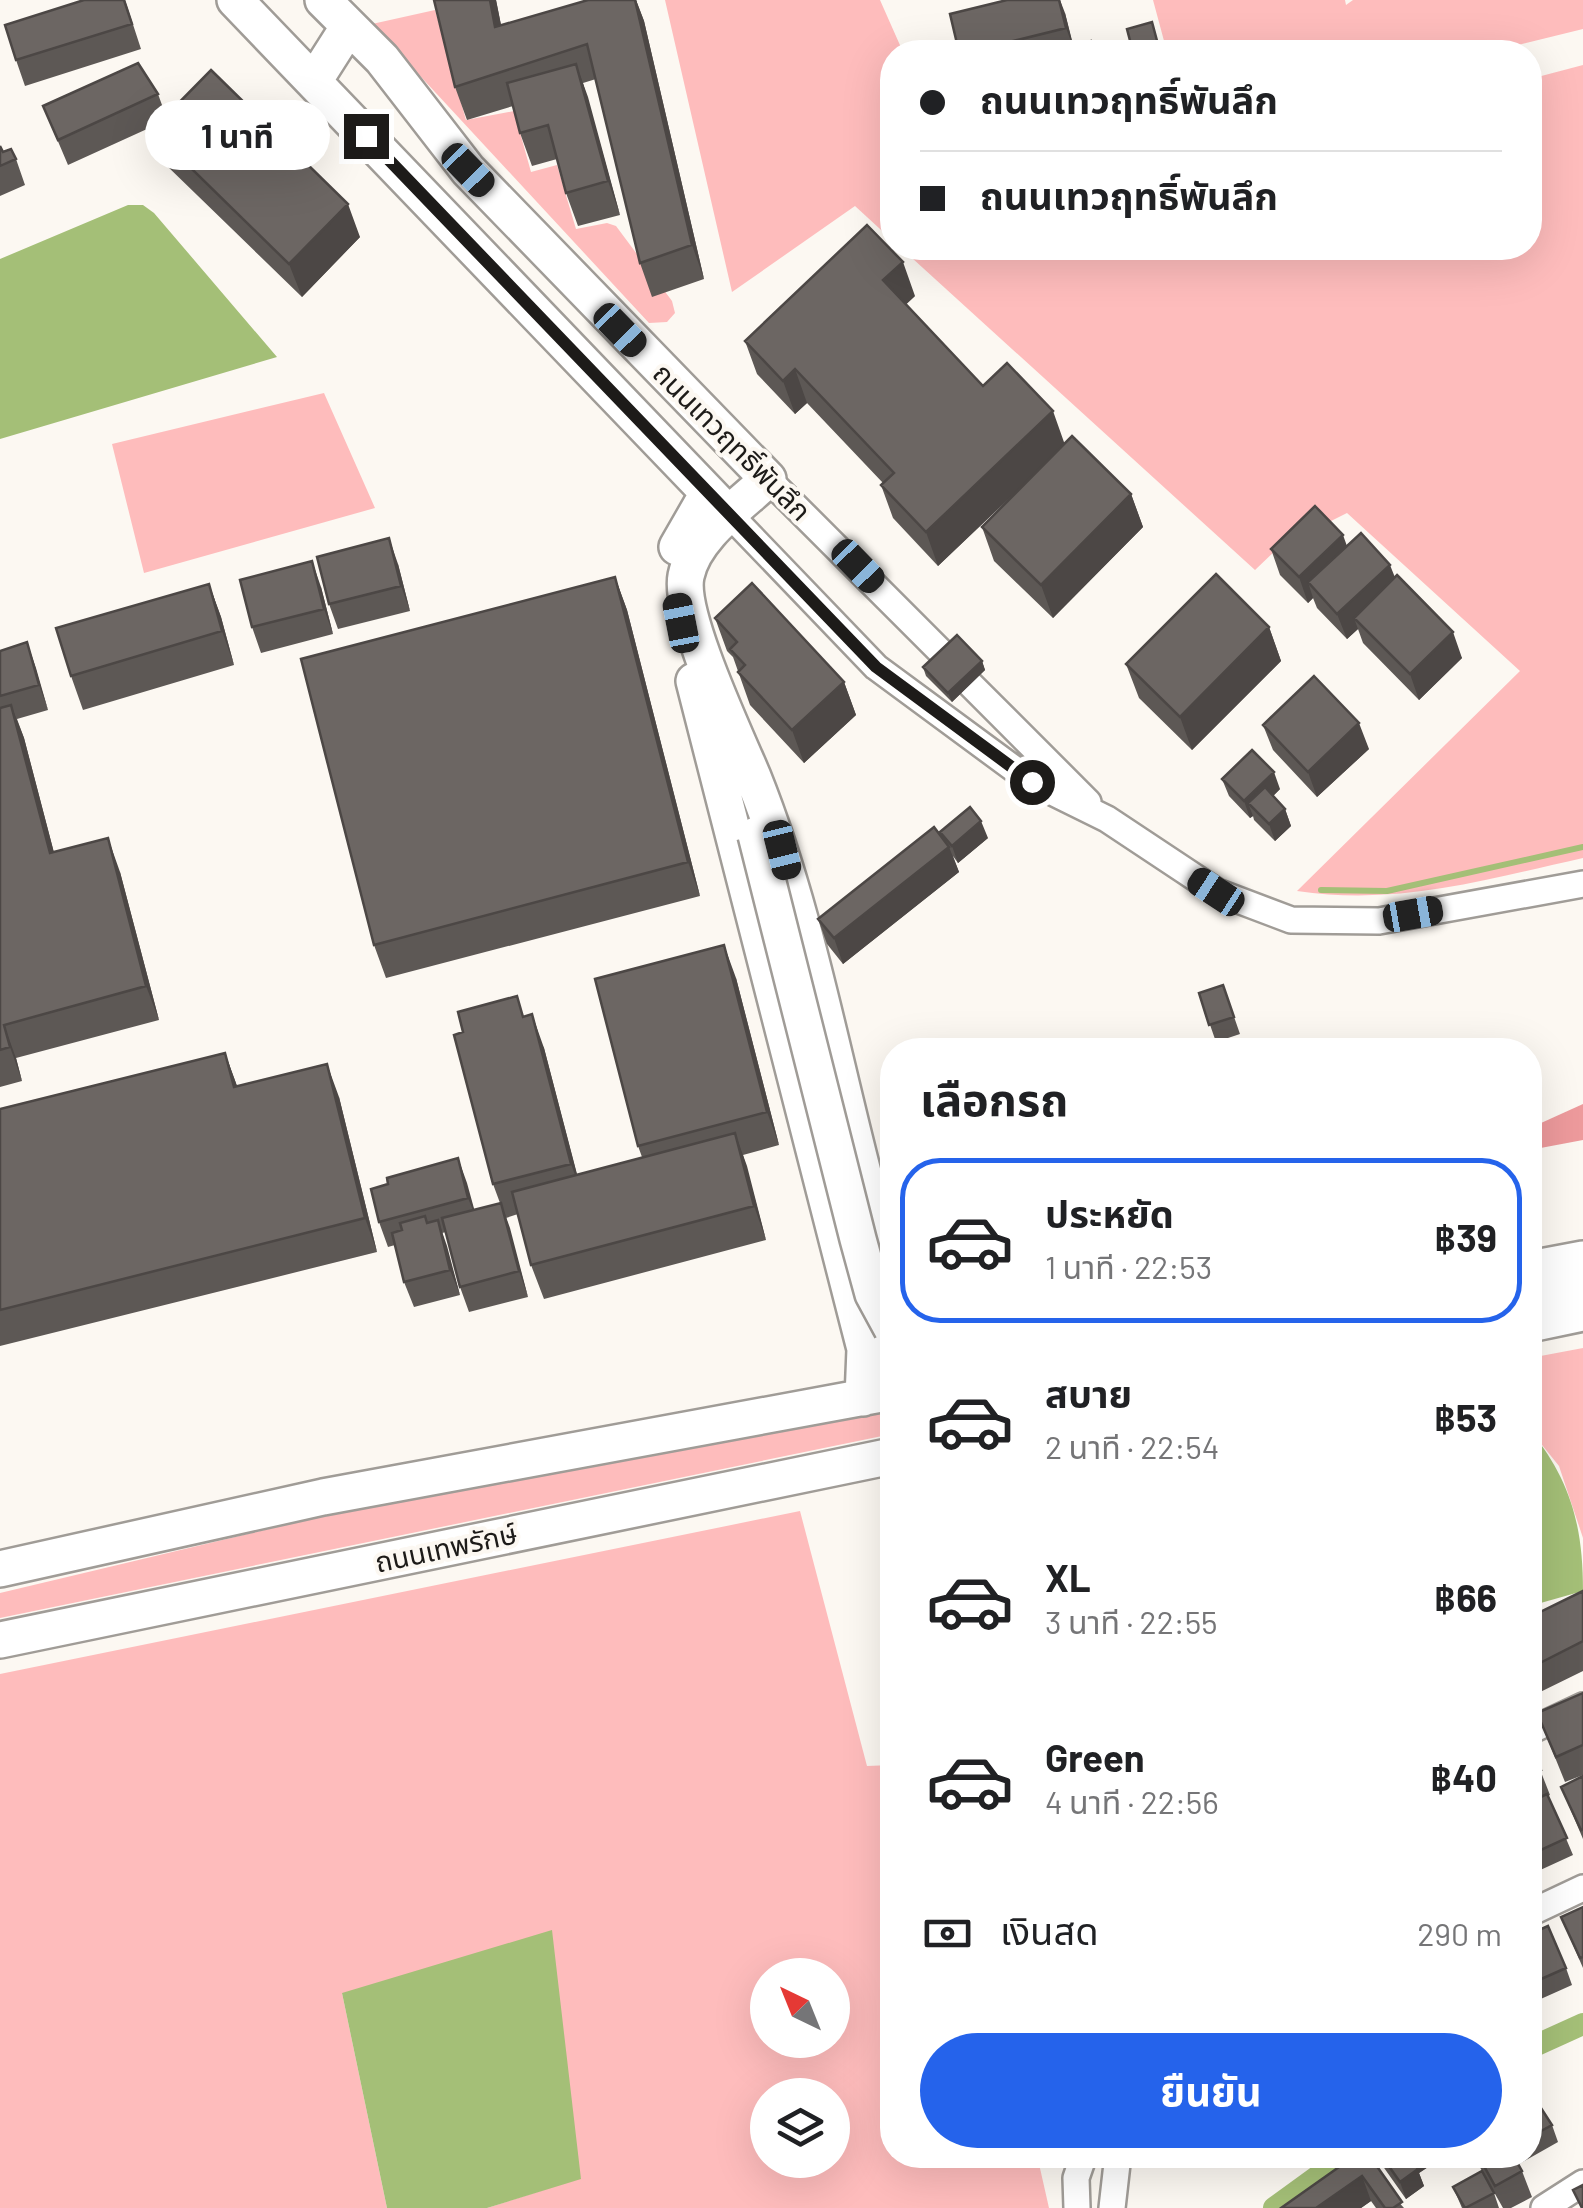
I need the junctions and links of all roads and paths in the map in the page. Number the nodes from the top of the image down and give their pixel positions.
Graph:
1 (235, 0) edge
2 (323, 0) edge
3 (349, 26) junction
4 (314, 81) junction
5 (768, 479) junction
6 (719, 504) junction
7 (688, 657) junction
8 (946, 658) edge
9 (970, 684) edge
10 (1106, 819) junction
11 (1583, 884) edge
12 (880, 1229) edge
13 (1583, 1259) edge
14 (1542, 1267) edge
15 (1583, 1289) edge
16 (1542, 1296) edge
17 (880, 1305) edge
18 (1583, 1313) edge
19 (857, 1320) junction
20 (1542, 1322) edge
21 (880, 1330) edge
22 (878, 1395) edge
23 (880, 1458) edge
24 (0, 1569) edge
25 (0, 1640) edge
26 (1583, 1706) edge
27 (1542, 1725) edge
28 (1583, 1888) edge
29 (1542, 1907) edge
30 (1079, 2168) edge
31 (1117, 2168) edge
32 (1583, 2182) edge
33 (1077, 2208) edge
34 (1112, 2208) edge
35 (1544, 2208) edge

1 - 4 street, ถนนเทวฤทธิ์พันลึก
2 - 3 street, ถนนเทวฤทธิ์พันลึก
3 - 4 street
3 - 5 street, ถนนเทวฤทธิ์พันลึก
4 - 6 street, ถนนเทวฤทธิ์พันลึก
5 - 6 street
5 - 8 street, ถนนเทวฤทธิ์พันลึก
6 - 7 street
6 - 10 street, ถนนเทวฤทธิ์พันลึก
6 - 12 street
7 - 17 street, bridge
7 - 19 street
9 - 10 street, ถนนเทวฤทธิ์พันลึก
10 - 11 street, ถนนเทวฤทธิ์พันลึก
13 - 14 street
15 - 16 street
18 - 20 street
19 - 21 street
19 - 22 street
22 - 24 street
23 - 25 street, ถนนเทพรักษ์
26 - 27 street
28 - 29 street
30 - 33 street
31 - 34 street
32 - 35 street

